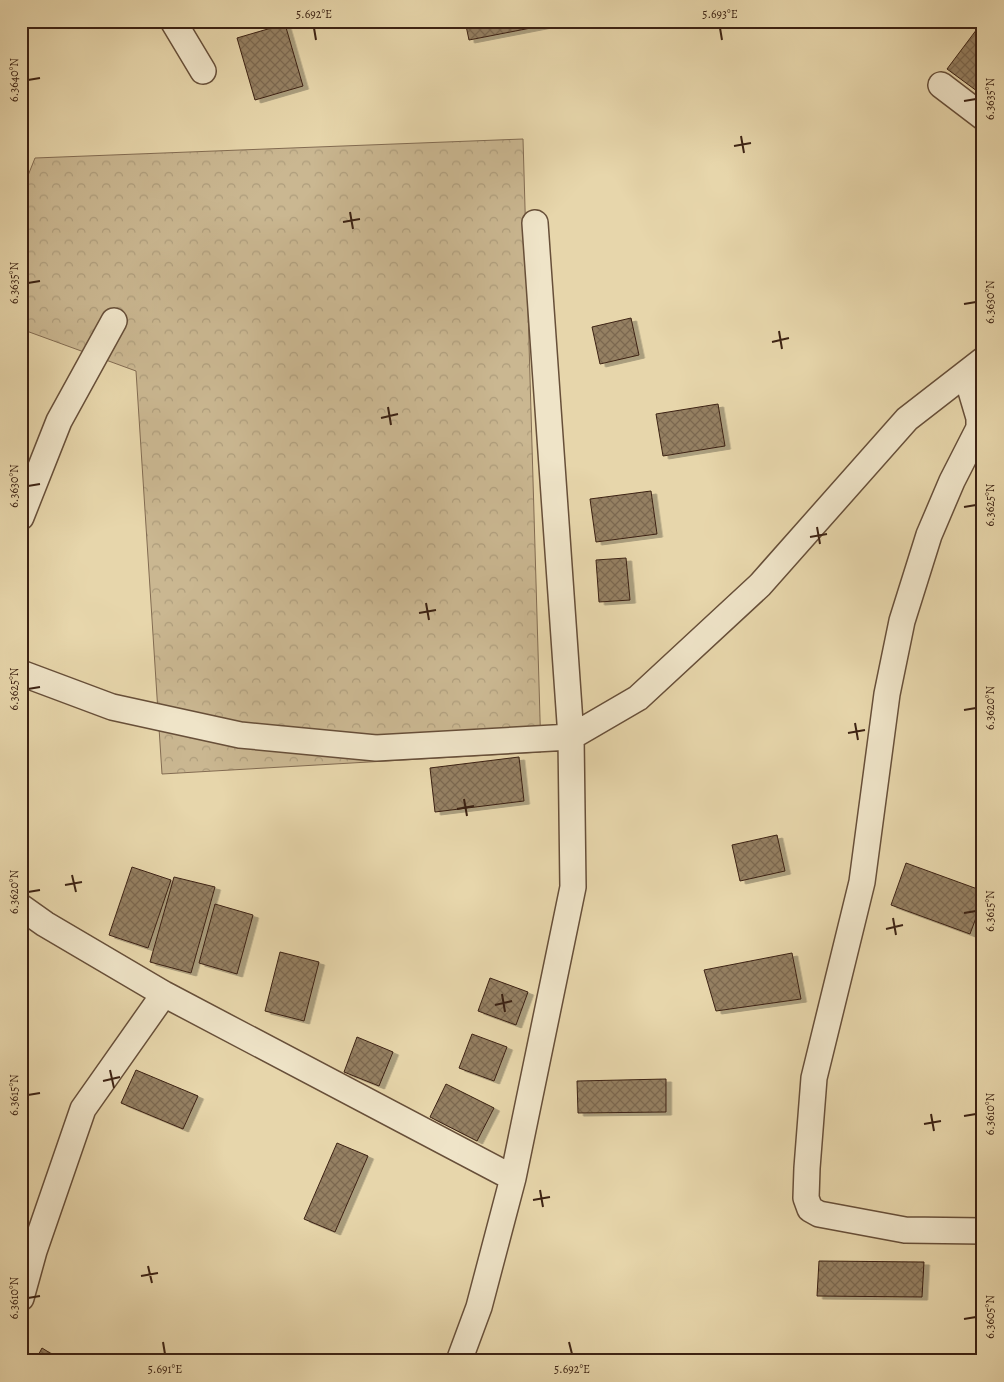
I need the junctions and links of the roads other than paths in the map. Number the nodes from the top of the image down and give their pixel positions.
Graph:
1 (173, 21) edge
2 (203, 71) dead end
3 (941, 85) dead end
4 (983, 117) edge
5 (535, 223) dead end
6 (114, 321) dead end
7 (974, 367) edge
8 (981, 429) edge
9 (21, 517) edge
10 (21, 673) edge
11 (571, 737) junction
12 (21, 907) edge
13 (164, 994) junction
14 (514, 1178) junction
15 (983, 1231) edge
16 (21, 1298) edge
17 (459, 1361) edge

1 - 2 street
3 - 4 street
5 - 11 street
6 - 9 street
7 - 8 street
7 - 11 street
8 - 15 street
10 - 11 street
11 - 14 street
12 - 13 street
13 - 14 street
13 - 16 street
14 - 17 street

